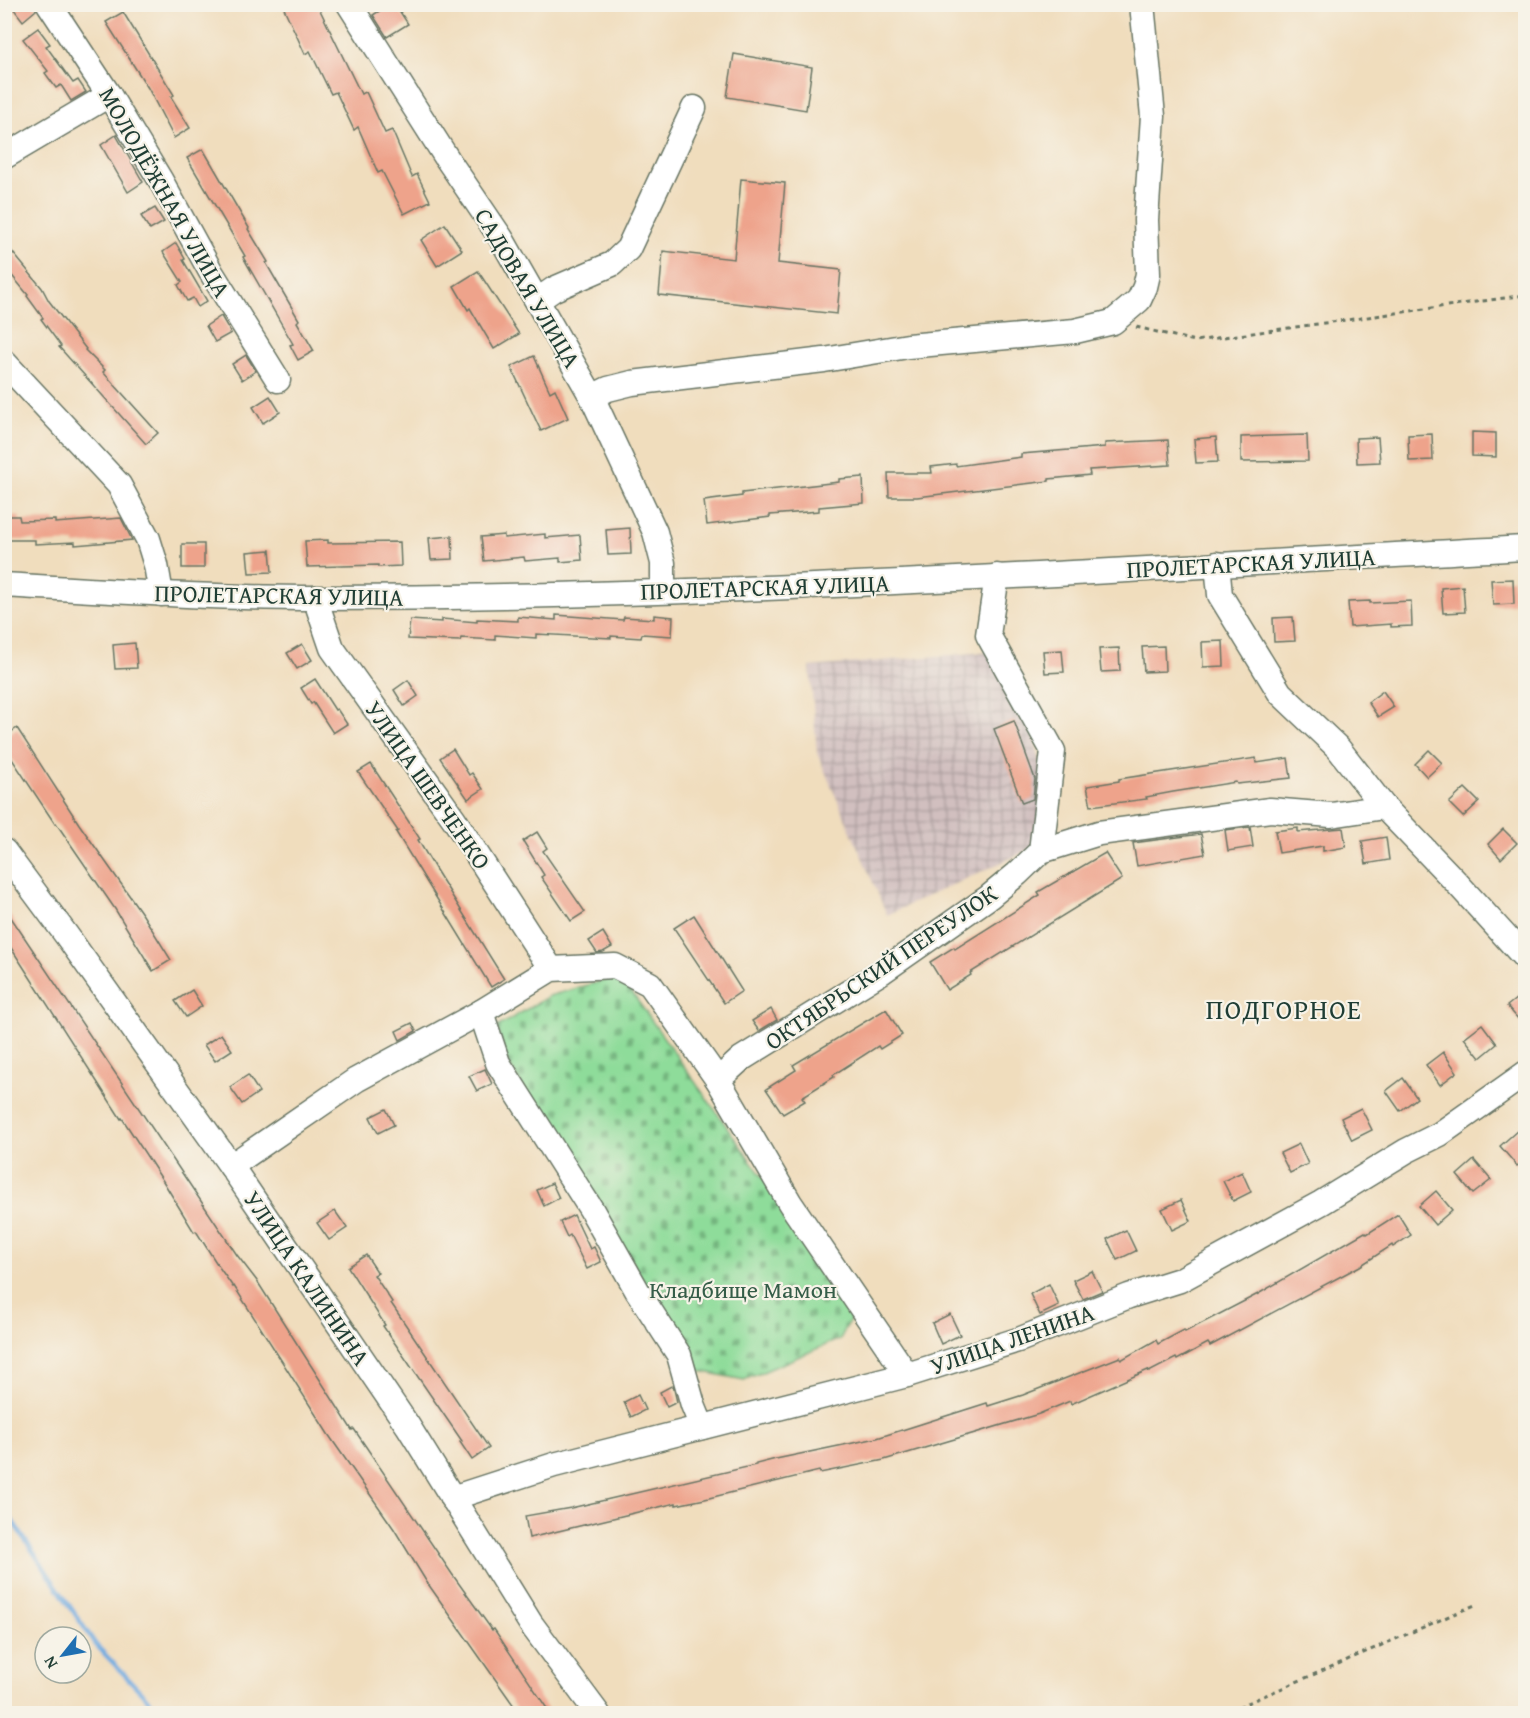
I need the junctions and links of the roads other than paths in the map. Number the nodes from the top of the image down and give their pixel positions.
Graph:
1 (49, 4) edge
2 (349, 4) edge
3 (1142, 4) edge
4 (109, 95) junction
5 (694, 108) dead end
6 (4, 157) edge
7 (538, 300) junction
8 (4, 362) edge
9 (278, 380) dead end
10 (592, 398) junction
11 (1526, 548) edge
12 (1217, 564) junction
13 (997, 576) junction
14 (4, 585) edge
15 (663, 591) junction
16 (161, 594) junction
17 (315, 598) junction
18 (1384, 807) junction
19 (4, 851) edge
20 (1041, 851) junction
21 (1526, 959) edge
22 (551, 969) junction
23 (481, 1011) junction
24 (1526, 1073) edge
25 (718, 1080) junction
26 (231, 1166) junction
27 (907, 1375) junction
28 (702, 1427) junction
29 (452, 1498) junction
30 (598, 1713) edge

1 - 4 street, МОЛОДЁЖНАЯ УЛИЦА
2 - 7 street, САДОВАЯ УЛИЦА
3 - 10 street
4 - 6 street
4 - 9 street, МОЛОДЁЖНАЯ УЛИЦА
5 - 7 street
7 - 10 street, САДОВАЯ УЛИЦА
8 - 16 street
10 - 15 street, САДОВАЯ УЛИЦА
11 - 12 street, ПРОЛЕТАРСКАЯ УЛИЦА
12 - 13 street, ПРОЛЕТАРСКАЯ УЛИЦА
12 - 18 street
13 - 15 street, ПРОЛЕТАРСКАЯ УЛИЦА
13 - 20 street
14 - 16 street, ПРОЛЕТАРСКАЯ УЛИЦА
15 - 17 street, ПРОЛЕТАРСКАЯ УЛИЦА
16 - 17 street, ПРОЛЕТАРСКАЯ УЛИЦА
17 - 22 street, УЛИЦА ШЕВЧЕНКО
18 - 20 street, ОКТЯБРЬСКИЙ ПЕРЕУЛОК
18 - 21 street
19 - 26 street, УЛИЦА КАЛИНИНА
20 - 25 street, ОКТЯБРЬСКИЙ ПЕРЕУЛОК
22 - 23 street
22 - 25 street
23 - 26 street
23 - 28 street
24 - 27 street, УЛИЦА ЛЕНИНА
25 - 27 street
26 - 29 street, УЛИЦА КАЛИНИНА
27 - 28 street, УЛИЦА ЛЕНИНА
28 - 29 street, УЛИЦА ЛЕНИНА
29 - 30 street, УЛИЦА КАЛИНИНА

